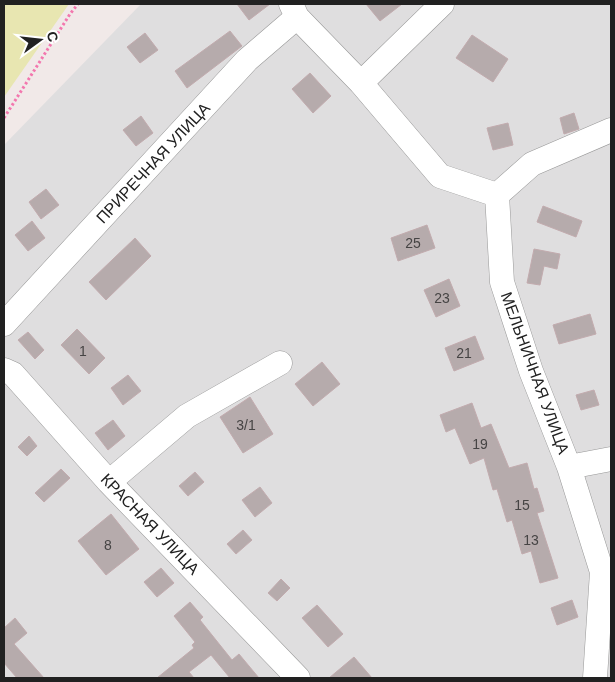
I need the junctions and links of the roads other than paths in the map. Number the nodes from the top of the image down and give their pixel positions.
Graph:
1 (442, 4) edge
2 (294, 10) edge
3 (361, 82) junction
4 (611, 130) edge
5 (497, 195) junction
6 (4, 324) edge
7 (280, 364) dead end
8 (4, 370) edge
9 (611, 460) edge
10 (569, 468) junction
11 (109, 482) junction
12 (298, 678) edge
13 (595, 678) edge

1 - 3 street
2 - 3 street
2 - 6 street, ПРИРЕЧНАЯ УЛИЦА
3 - 5 street
4 - 5 street
5 - 10 street, МЕЛЬНИЧНАЯ УЛИЦА
7 - 11 street
8 - 11 street, КРАСНАЯ УЛИЦА
9 - 10 street
10 - 13 street, МЕЛЬНИЧНАЯ УЛИЦА
11 - 12 street, КРАСНАЯ УЛИЦА

